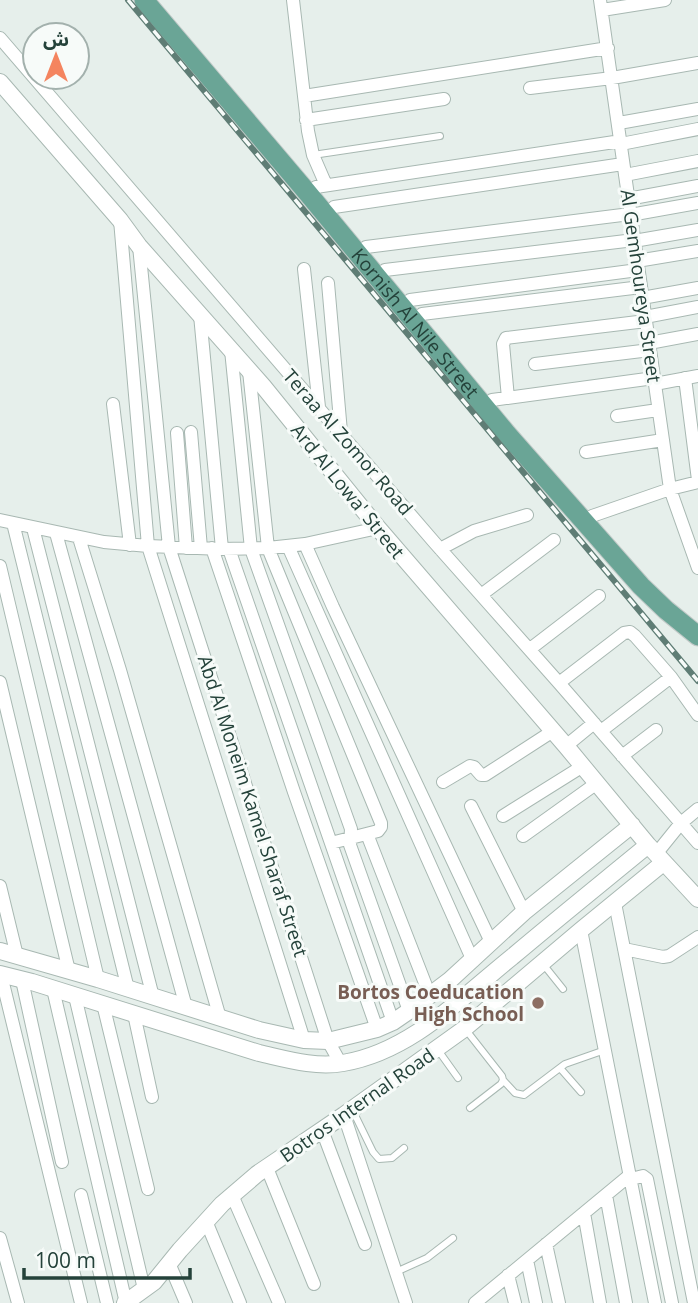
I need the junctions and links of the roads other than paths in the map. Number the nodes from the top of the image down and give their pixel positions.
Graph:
1 (144, 0) edge
2 (160, 0) edge
3 (293, 0) edge
4 (666, 0) edge
5 (601, 5) edge
6 (0, 38) edge
7 (608, 48) junction
8 (698, 63) edge
9 (612, 78) junction
10 (0, 82) edge
11 (530, 88) dead end
12 (304, 96) junction
13 (444, 99) dead end
14 (698, 109) edge
15 (306, 120) junction
16 (619, 123) junction
17 (698, 129) edge
18 (440, 136) dead end
19 (621, 143) junction
20 (313, 155) junction
21 (698, 161) edge
22 (624, 169) junction
23 (321, 186) junction
24 (698, 186) edge
25 (628, 199) junction
26 (698, 203) edge
27 (334, 207) junction
28 (630, 214) junction
29 (120, 220) junction
30 (698, 230) edge
31 (634, 241) junction
32 (139, 246) junction
33 (366, 247) junction
34 (698, 251) edge
35 (638, 266) junction
36 (304, 269) dead end
37 (385, 270) junction
38 (328, 283) dead end
39 (698, 288) edge
40 (642, 293) junction
41 (416, 307) junction
42 (698, 307) edge
43 (200, 314) junction
44 (645, 319) junction
45 (698, 334) edge
46 (649, 347) junction
47 (231, 350) junction
48 (535, 364) dead end
49 (249, 372) junction
50 (692, 377) edge
51 (654, 381) junction
52 (500, 399) junction
53 (113, 404) dead end
54 (319, 408) junction
55 (694, 408) edge
56 (659, 410) junction
57 (617, 416) dead end
58 (211, 431) junction
59 (191, 432) junction
60 (177, 433) junction
61 (341, 433) junction
62 (158, 434) junction
63 (663, 440) junction
64 (586, 452) dead end
65 (698, 484) edge
66 (670, 489) junction
67 (527, 515) dead end
68 (592, 516) junction
69 (0, 520) edge
70 (13, 523) junction
71 (33, 528) junction
72 (378, 528) junction
73 (56, 533) junction
74 (79, 538) junction
75 (554, 540) dead end
76 (305, 544) junction
77 (130, 545) junction
78 (148, 546) junction
79 (288, 546) junction
80 (169, 547) junction
81 (186, 548) junction
82 (216, 548) junction
83 (268, 548) junction
84 (251, 549) junction
85 (440, 549) junction
86 (0, 566) edge
87 (698, 568) edge
88 (481, 595) junction
89 (599, 596) dead end
90 (698, 622) edge
91 (698, 635) edge
92 (530, 649) junction
93 (671, 677) junction
94 (0, 682) edge
95 (559, 682) junction
96 (698, 715) edge
97 (597, 727) junction
98 (656, 730) dead end
99 (553, 731) junction
100 (566, 746) junction
101 (622, 756) junction
102 (583, 766) junction
103 (443, 782) dead end
104 (597, 783) junction
105 (471, 806) dead end
106 (698, 809) edge
107 (503, 816) dead end
108 (681, 823) junction
109 (632, 825) junction
110 (367, 834) junction
111 (523, 836) dead end
112 (351, 837) junction
113 (331, 843) junction
114 (698, 843) edge
115 (656, 854) junction
116 (0, 886) edge
117 (698, 899) edge
118 (615, 903) junction
119 (524, 912) junction
120 (581, 930) junction
121 (698, 937) edge
122 (491, 942) junction
123 (624, 949) junction
124 (0, 951) edge
125 (17, 956) junction
126 (35, 961) junction
127 (472, 961) junction
128 (542, 963) junction
129 (69, 971) junction
130 (1, 974) edge
131 (98, 979) junction
132 (27, 981) junction
133 (53, 989) junction
134 (128, 989) junction
135 (563, 989) dead end
136 (75, 996) junction
137 (430, 996) junction
138 (153, 997) junction
139 (103, 1004) junction
140 (186, 1007) junction
141 (409, 1011) junction
142 (134, 1014) junction
143 (220, 1018) junction
144 (393, 1022) junction
145 (377, 1029) junction
146 (464, 1029) junction
147 (259, 1030) junction
148 (304, 1040) junction
149 (328, 1041) junction
150 (437, 1049) junction
151 (605, 1050) junction
152 (259, 1053) junction
153 (341, 1064) junction
154 (559, 1068) junction
155 (458, 1078) dead end
156 (503, 1080) junction
157 (581, 1091) dead end
158 (152, 1097) dead end
159 (470, 1108) dead end
160 (348, 1112) junction
161 (322, 1130) junction
162 (404, 1148) dead end
163 (62, 1162) dead end
164 (267, 1168) junction
165 (631, 1177) junction
166 (148, 1189) dead end
167 (81, 1195) dead end
168 (232, 1195) junction
169 (606, 1195) junction
170 (584, 1213) junction
171 (206, 1221) junction
172 (0, 1238) edge
173 (453, 1238) dead end
174 (365, 1244) dead end
175 (547, 1244) junction
176 (527, 1260) junction
177 (169, 1264) junction
178 (396, 1272) junction
179 (508, 1275) junction
180 (5, 1277) edge
181 (314, 1284) dead end
182 (133, 1299) edge
183 (18, 1303) edge
184 (81, 1303) edge
185 (107, 1303) edge
186 (186, 1303) edge
187 (240, 1303) edge
188 (279, 1303) edge
189 (406, 1303) edge
190 (475, 1303) edge
191 (515, 1303) edge
192 (536, 1303) edge
193 (559, 1303) edge
194 (600, 1303) edge
195 (626, 1303) edge
196 (655, 1303) edge
197 (672, 1303) edge
198 (694, 1303) edge

1 - 91 main road, Kornish Al Nile Street
2 - 23 main road, Kornish Al Nile Street
3 - 12 street
4 - 5 street
5 - 7 street, Al Gemhoureya Street
6 - 54 street, Teraa Al Zomor Road
7 - 9 street, Al Gemhoureya Street
7 - 12 street
8 - 9 street
9 - 11 street
9 - 16 street, Al Gemhoureya Street
10 - 29 street, Ard Al Lowa' Street
12 - 15 street
13 - 15 street
14 - 16 street
15 - 20 street
16 - 19 street, Al Gemhoureya Street
17 - 19 street
18 - 20 lane
19 - 22 street, Al Gemhoureya Street
19 - 23 street
20 - 23 street
21 - 22 street
22 - 25 street, Al Gemhoureya Street
22 - 27 street
23 - 27 main road, Kornish Al Nile Street
24 - 25 street
25 - 28 street, Al Gemhoureya Street
26 - 28 street
27 - 33 main road, Kornish Al Nile Street
28 - 31 street, Al Gemhoureya Street
28 - 33 street
29 - 32 street, Ard Al Lowa' Street
29 - 78 street
30 - 31 street
31 - 35 street, Al Gemhoureya Street
31 - 37 street
32 - 43 street, Ard Al Lowa' Street
32 - 62 street, Abd Al Moneim Kamel Sharaf Street
33 - 37 main road, Kornish Al Nile Street
34 - 35 street
35 - 40 street, Al Gemhoureya Street
35 - 41 street
36 - 54 street
37 - 41 main road, Kornish Al Nile Street
38 - 61 street
39 - 40 street
40 - 41 street
40 - 44 street, Al Gemhoureya Street
41 - 52 main road, Kornish Al Nile Street
42 - 44 street
43 - 47 street, Ard Al Lowa' Street
43 - 58 street
44 - 46 street, Al Gemhoureya Street
44 - 52 street
45 - 46 street
46 - 48 street
46 - 51 street, Al Gemhoureya Street
47 - 49 street, Ard Al Lowa' Street
47 - 84 street
49 - 72 street, Ard Al Lowa' Street
49 - 83 street
50 - 51 street
50 - 55 street
51 - 52 street
51 - 56 street, Al Gemhoureya Street
52 - 68 main road, Kornish Al Nile Street
53 - 77 street
54 - 61 street, Teraa Al Zomor Road
55 - 65 street
56 - 57 street
56 - 63 street, Al Gemhoureya Street
58 - 59 street
58 - 82 street
59 - 60 street
59 - 82 street
60 - 62 street
60 - 81 street
61 - 85 street, Teraa Al Zomor Road
62 - 80 street, Abd Al Moneim Kamel Sharaf Street
63 - 64 street
63 - 66 street, Al Gemhoureya Street
65 - 66 street
66 - 68 street
66 - 87 street, Al Gemhoureya Street
67 - 85 street
68 - 90 main road, Kornish Al Nile Street
69 - 70 street
70 - 71 street
70 - 134 street
71 - 73 street
71 - 138 street
72 - 76 street
72 - 99 street, Ard Al Lowa' Street
73 - 74 street
73 - 140 street
74 - 77 street
74 - 143 street
75 - 88 street
76 - 79 street
76 - 122 street
77 - 78 street
78 - 80 street
78 - 148 street
79 - 83 street
79 - 127 street
80 - 81 street
80 - 149 street, Abd Al Moneim Kamel Sharaf Street
81 - 82 street
82 - 84 street
82 - 113 street
82 - 145 street
83 - 84 street
83 - 110 street
84 - 112 street
85 - 88 street, Teraa Al Zomor Road
86 - 131 street
88 - 92 street, Teraa Al Zomor Road
89 - 92 street
92 - 95 street, Teraa Al Zomor Road
93 - 95 street
93 - 96 street
93 - 97 street
94 - 129 street
95 - 97 street, Teraa Al Zomor Road
97 - 100 street
97 - 101 street, Teraa Al Zomor Road
98 - 101 street
99 - 100 street, Ard Al Lowa' Street
99 - 103 street
100 - 102 street, Ard Al Lowa' Street
101 - 108 street, Teraa Al Zomor Road
102 - 104 street, Ard Al Lowa' Street
102 - 107 street
104 - 109 street, Ard Al Lowa' Street
104 - 111 street
105 - 119 street
106 - 108 street
108 - 114 street, Teraa Al Zomor Road
108 - 115 street
109 - 115 street, Ard Al Lowa' Street
109 - 119 street
110 - 112 street
110 - 137 street
112 - 113 street
112 - 141 street
113 - 144 street
115 - 117 street, Ard Al Lowa' Street
115 - 118 street, Botros Internal Road
115 - 153 street
116 - 125 street
118 - 120 street, Botros Internal Road
118 - 123 street
119 - 122 street
120 - 128 street, Botros Internal Road
120 - 151 street
121 - 123 street
122 - 127 street
123 - 198 street
124 - 125 street
125 - 126 street
126 - 129 street
126 - 132 street
127 - 137 street
128 - 135 lane
128 - 146 street, Botros Internal Road
129 - 131 street
130 - 132 street
130 - 184 street
131 - 134 street
132 - 133 street
132 - 163 street
133 - 136 street
133 - 182 street
134 - 138 street
136 - 139 street
136 - 182 street
137 - 141 street
138 - 140 street
139 - 142 street
139 - 166 street
140 - 143 street
141 - 144 street
142 - 152 street
142 - 158 street
143 - 147 street
144 - 145 street
145 - 149 street
146 - 150 street, Botros Internal Road
146 - 156 lane
147 - 148 street
147 - 152 street
148 - 149 street
149 - 153 street, Abd Al Moneim Kamel Sharaf Street
150 - 155 lane
150 - 160 street, Botros Internal Road
151 - 154 lane
151 - 165 street
152 - 153 street
154 - 156 lane
154 - 157 lane
156 - 159 lane
160 - 161 street, Botros Internal Road
160 - 162 lane
160 - 178 street
161 - 164 street, Botros Internal Road
161 - 174 street
164 - 168 street, Botros Internal Road
164 - 181 street
165 - 169 street
165 - 196 street
165 - 197 street
167 - 185 street
168 - 171 street, Botros Internal Road
168 - 188 street
169 - 170 street
169 - 195 street
170 - 175 street
170 - 194 street
171 - 177 street, Botros Internal Road
171 - 187 street
172 - 180 street
173 - 178 lane
175 - 176 street
175 - 193 street
176 - 179 street
176 - 192 street
177 - 182 street, Botros Internal Road
177 - 186 street
178 - 189 street
179 - 190 street
179 - 191 street
180 - 183 street

